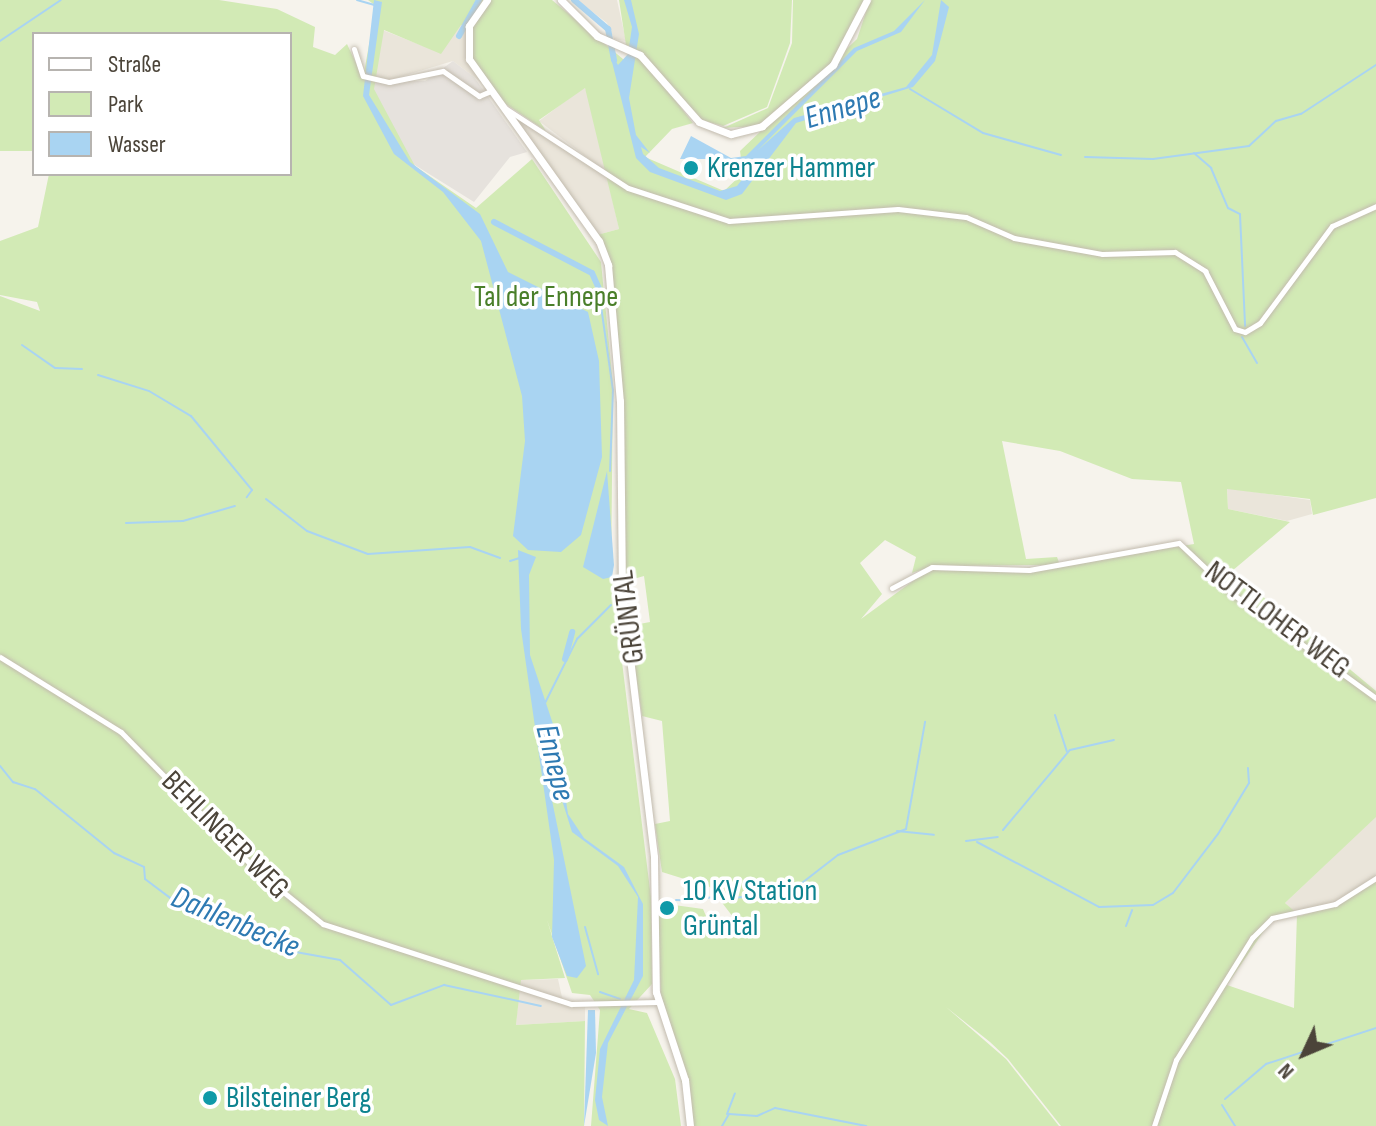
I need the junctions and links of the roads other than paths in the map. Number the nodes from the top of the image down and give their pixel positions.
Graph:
1 (487, 0) edge
2 (561, 0) edge
3 (867, 0) edge
4 (354, 49) dead end
5 (491, 91) junction
6 (502, 106) junction
7 (1376, 206) edge
8 (892, 588) dead end
9 (0, 657) edge
10 (1376, 698) edge
11 (1376, 878) edge
12 (658, 1002) junction
13 (690, 1126) edge
14 (1154, 1126) edge

1 - 5 street, GRÜNTAL
2 - 3 street
4 - 5 street
5 - 6 street, GRÜNTAL
6 - 7 street
6 - 12 street, GRÜNTAL
8 - 10 street, NOTTLOHER WEG
9 - 12 street, BEHLINGER WEG
11 - 14 street
12 - 13 street, GRÜNTAL

